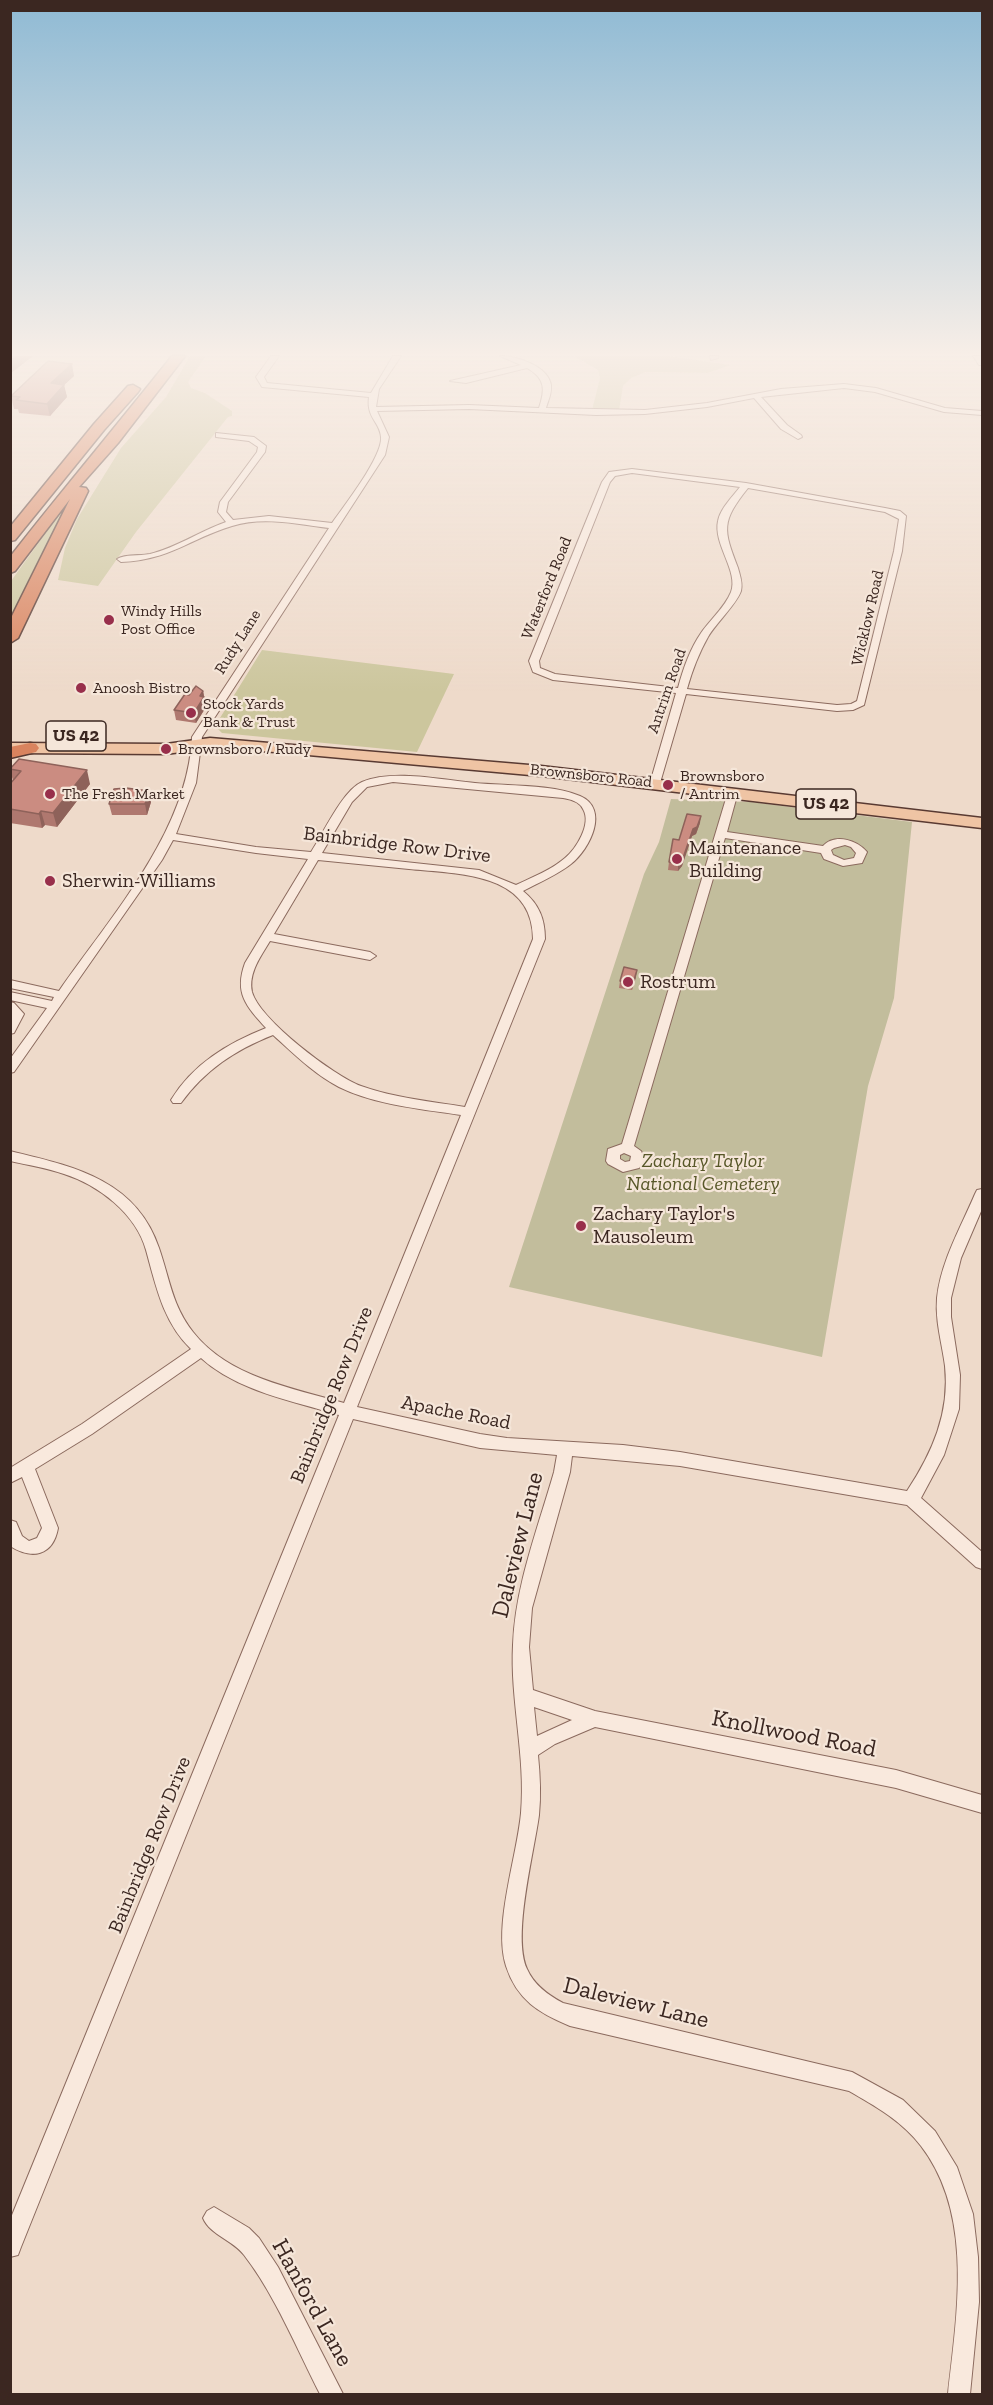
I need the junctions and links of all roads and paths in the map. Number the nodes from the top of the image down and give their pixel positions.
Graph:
1 (56, 468) edge
2 (66, 468) edge
3 (88, 468) edge
4 (96, 468) edge
5 (249, 468) edge
6 (371, 468) edge
7 (746, 485) junction
8 (18, 504) dead end
9 (231, 523) junction
10 (335, 526) junction
11 (10, 537) edge
12 (121, 559) dead end
13 (10, 568) edge
14 (10, 638) edge
15 (681, 691) junction
16 (10, 735) edge
17 (197, 744) junction
18 (10, 748) edge
19 (30, 748) junction
20 (10, 753) edge
21 (655, 783) junction
22 (733, 792) junction
23 (982, 823) edge
24 (720, 834) junction
25 (170, 836) junction
26 (826, 850) dead end
27 (315, 856) junction
28 (516, 890) junction
29 (268, 937) junction
30 (370, 956) dead end
31 (10, 984) edge
32 (10, 996) edge
33 (57, 1000) junction
34 (10, 1006) edge
35 (275, 1029) junction
36 (10, 1030) edge
37 (10, 1069) edge
38 (177, 1100) dead end
39 (469, 1112) junction
40 (627, 1148) dead end
41 (10, 1156) edge
42 (982, 1194) edge
43 (201, 1350) junction
44 (349, 1410) junction
45 (565, 1449) junction
46 (26, 1467) junction
47 (10, 1476) edge
48 (911, 1499) junction
49 (10, 1527) edge
50 (982, 1562) edge
51 (525, 1696) junction
52 (595, 1719) junction
53 (530, 1751) junction
54 (982, 1804) edge
55 (214, 2218) dead end
56 (10, 2247) edge
57 (332, 2394) edge
58 (959, 2394) edge

1 - 8 highway
2 - 11 highway
3 - 13 highway
4 - 14 highway
5 - 9 street
6 - 10 street, Rudy Lane
7 - 15 street, Antrim Road
7 - 15 street, Waterford Road
7 - 15 street, Wicklow Road
9 - 10 street
9 - 12 street
10 - 17 street, Rudy Lane
15 - 21 street, Antrim Road
16 - 17 main road, Brownsboro Road / US 42
17 - 19 main road, Brownsboro Road / US 42
17 - 21 main road, Brownsboro Road / US 42
17 - 25 street, Rudy Lane
18 - 19 main road, Brownsboro Road / US 42
19 - 20 highway
21 - 22 main road, Brownsboro Road / US 42
22 - 23 main road, Brownsboro Road / US 42
22 - 24 street
24 - 26 street
24 - 40 street
25 - 27 street, Bainbridge Row Drive
25 - 33 street, Rudy Lane
27 - 28 street, Bainbridge Row Drive
27 - 28 street
27 - 29 street
28 - 39 street, Bainbridge Row Drive
29 - 30 street
29 - 35 street
31 - 33 street
32 - 33 street
33 - 37 street, Rudy Lane
34 - 36 street
35 - 38 street
35 - 39 street
39 - 44 street, Bainbridge Row Drive
41 - 43 street, Apache Road
42 - 48 street
43 - 44 street, Apache Road
43 - 46 street
44 - 45 street, Apache Road
44 - 56 street, Bainbridge Row Drive
45 - 48 street, Apache Road
45 - 51 street, Daleview Lane
46 - 47 street
46 - 49 street
48 - 50 street
51 - 52 street, Knollwood Road
51 - 53 street, Daleview Lane
52 - 53 street
52 - 54 street, Knollwood Road
53 - 58 street, Daleview Lane
55 - 57 street, Hanford Lane

